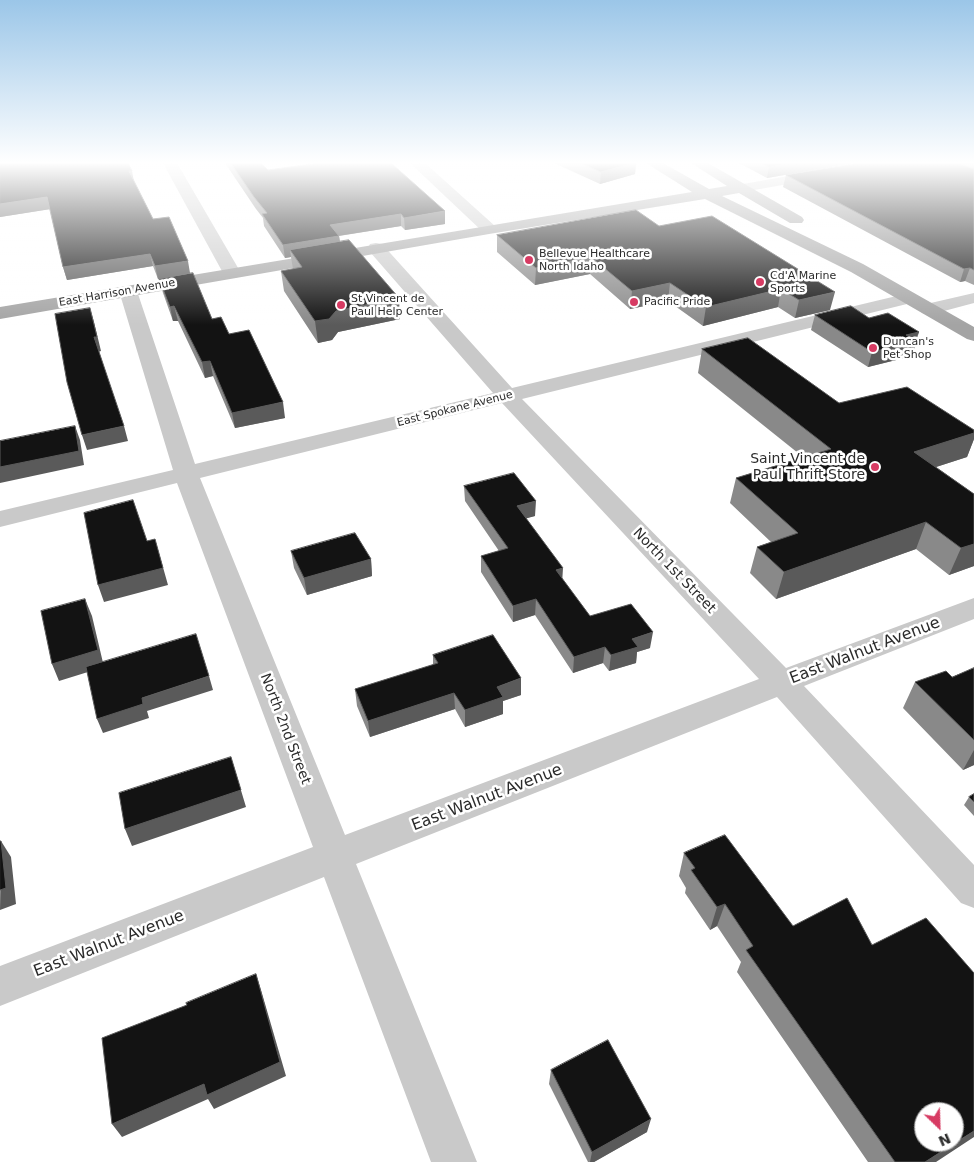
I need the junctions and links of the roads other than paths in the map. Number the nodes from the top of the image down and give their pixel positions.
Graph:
1 (201, 217) edge
2 (476, 217) edge
3 (562, 217) edge
4 (754, 217) edge
5 (792, 217) edge
6 (489, 229) junction
7 (376, 248) junction
8 (857, 268) junction
9 (232, 273) junction
10 (128, 291) junction
11 (909, 298) junction
12 (974, 298) edge
13 (929, 309) junction
14 (0, 313) edge
15 (974, 335) edge
16 (507, 396) junction
17 (186, 474) junction
18 (0, 519) edge
19 (974, 608) edge
20 (782, 684) junction
21 (335, 857) junction
22 (974, 892) edge
23 (0, 986) edge
24 (454, 1162) edge

1 - 9 street
2 - 6 street
3 - 6 main road, East Harrison Avenue
4 - 8 main road
5 - 8 main road
6 - 7 main road, East Harrison Avenue
7 - 9 main road, East Harrison Avenue
7 - 16 street, North 1st Street
8 - 11 main road
9 - 10 main road, East Harrison Avenue
10 - 14 main road, East Harrison Avenue
10 - 17 street, North 2nd Street
11 - 13 main road
11 - 16 street, East Spokane Avenue
12 - 13 street
13 - 15 main road
16 - 17 street, East Spokane Avenue
16 - 20 street, North 1st Street
17 - 18 street, East Spokane Avenue
17 - 21 street, North 2nd Street
19 - 20 street, East Walnut Avenue
20 - 21 street, East Walnut Avenue
20 - 22 street, North 1st Street
21 - 23 street, East Walnut Avenue
21 - 24 street, North 2nd Street

